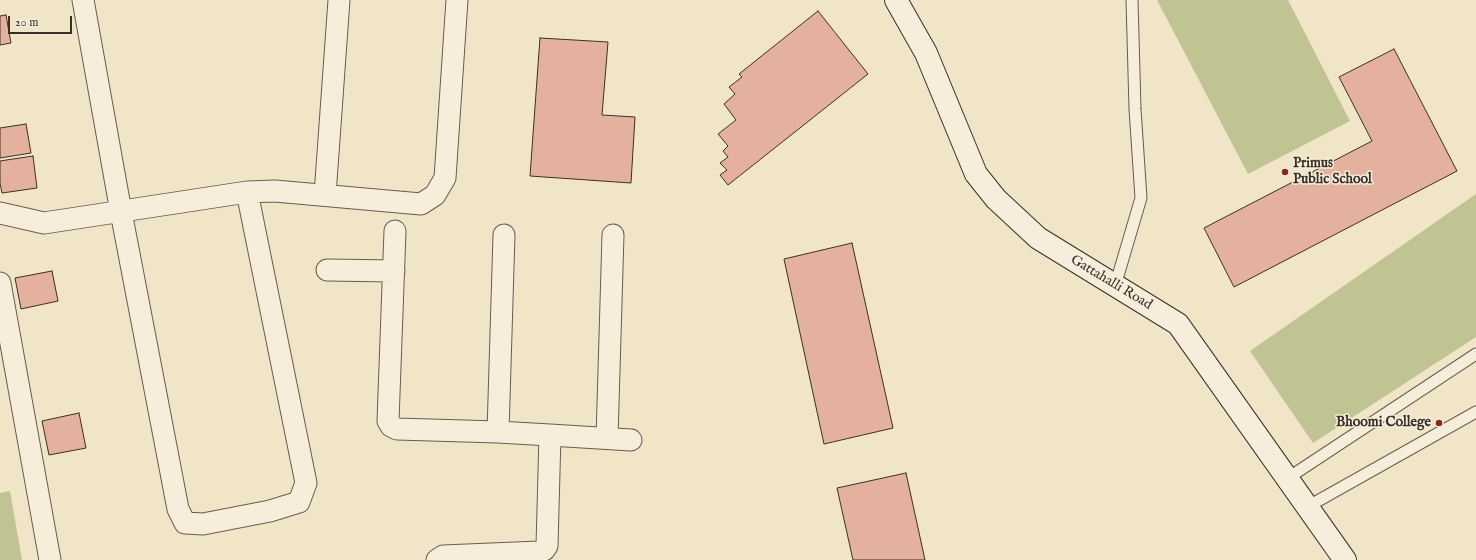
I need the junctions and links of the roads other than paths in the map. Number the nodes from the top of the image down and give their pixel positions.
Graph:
1 (83, 0) edge
2 (339, 0) edge
3 (457, 0) edge
4 (896, 0) edge
5 (1132, 0) edge
6 (247, 192) junction
7 (325, 195) junction
8 (121, 212) junction
9 (0, 213) edge
10 (395, 231) dead end
11 (504, 235) dead end
12 (613, 235) dead end
13 (328, 270) dead end
14 (394, 271) junction
15 (0, 283) edge
16 (1115, 286) junction
17 (1476, 354) edge
18 (1476, 412) edge
19 (498, 432) junction
20 (550, 435) junction
21 (606, 438) junction
22 (631, 440) dead end
23 (1288, 478) junction
24 (1307, 507) junction
25 (50, 560) edge
26 (437, 560) edge
27 (1345, 560) edge

1 - 8 street
2 - 7 street
3 - 7 street
4 - 16 main road, Gattahalli Road
5 - 16 lane
6 - 7 street
6 - 8 street
6 - 8 street
8 - 9 street
10 - 14 street
11 - 19 street
12 - 21 street
13 - 14 street
14 - 19 street
15 - 25 street
16 - 23 main road, Gattahalli Road
17 - 23 lane
18 - 24 lane
19 - 20 street
20 - 21 street
20 - 26 street
21 - 22 street
23 - 24 main road, Gattahalli Road
24 - 27 main road, Gattahalli Road

